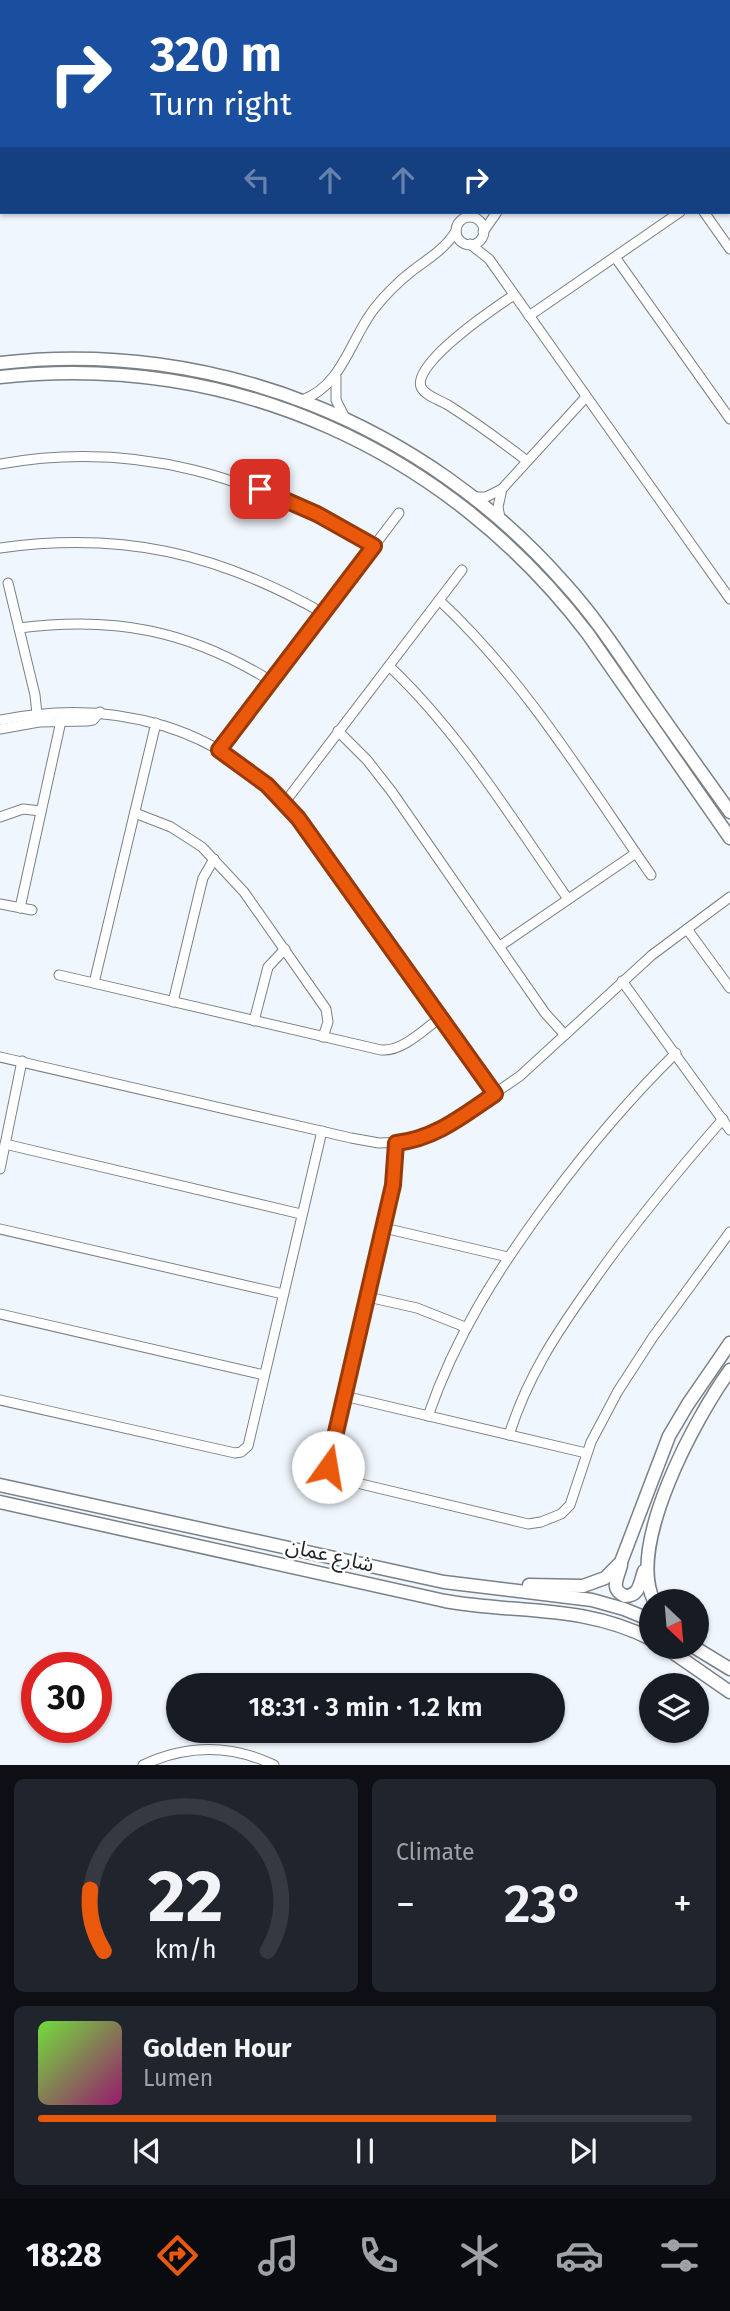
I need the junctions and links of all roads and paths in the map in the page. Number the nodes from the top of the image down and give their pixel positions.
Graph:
1 (457, 214) edge
2 (461, 214) edge
3 (486, 214) edge
4 (495, 214) edge
5 (677, 214) edge
6 (705, 214) edge
7 (472, 217) junction
8 (456, 229) junction
9 (483, 233) junction
10 (467, 244) junction
11 (730, 249) edge
12 (441, 250) junction
13 (615, 257) junction
14 (489, 259) junction
15 (514, 295) junction
16 (529, 316) junction
17 (0, 363) edge
18 (336, 375) junction
19 (0, 377) edge
20 (586, 397) junction
21 (302, 400) junction
22 (345, 418) junction
23 (730, 419) edge
24 (326, 425) junction
25 (364, 427) junction
26 (527, 461) junction
27 (0, 464) edge
28 (502, 489) junction
29 (474, 497) junction
30 (399, 513) dead end
31 (500, 518) junction
32 (374, 546) junction
33 (0, 548) edge
34 (462, 569) dead end
35 (8, 583) dead end
36 (727, 588) edge
37 (730, 599) edge
38 (439, 600) junction
39 (323, 613) junction
40 (19, 628) junction
41 (389, 666) junction
42 (271, 681) junction
43 (100, 712) junction
44 (37, 714) junction
45 (0, 720) edge
46 (61, 721) junction
47 (156, 723) junction
48 (0, 729) edge
49 (338, 731) junction
50 (219, 750) junction
51 (285, 802) junction
52 (41, 811) junction
53 (730, 812) edge
54 (135, 813) junction
55 (0, 817) edge
56 (730, 838) edge
57 (636, 853) junction
58 (214, 859) junction
59 (651, 875) dead end
60 (730, 897) edge
61 (568, 899) junction
62 (0, 904) edge
63 (20, 908) junction
64 (32, 910) dead end
65 (687, 929) junction
66 (500, 946) junction
67 (285, 950) junction
68 (59, 975) dead end
69 (622, 981) junction
70 (94, 984) junction
71 (730, 988) edge
72 (173, 1002) junction
73 (441, 1017) junction
74 (254, 1021) junction
75 (565, 1035) junction
76 (323, 1037) junction
77 (676, 1053) junction
78 (0, 1057) edge
79 (22, 1061) junction
80 (495, 1094) junction
81 (723, 1119) junction
82 (730, 1129) edge
83 (322, 1131) junction
84 (396, 1143) junction
85 (5, 1144) junction
86 (0, 1169) edge
87 (301, 1214) junction
88 (384, 1228) junction
89 (0, 1229) edge
90 (730, 1232) edge
91 (508, 1257) junction
92 (283, 1294) junction
93 (368, 1297) junction
94 (0, 1314) edge
95 (465, 1327) junction
96 (730, 1343) edge
97 (730, 1370) edge
98 (264, 1375) junction
99 (344, 1396) junction
100 (0, 1400) edge
101 (428, 1416) junction
102 (509, 1435) junction
103 (586, 1453) junction
104 (0, 1485) edge
105 (0, 1502) edge
106 (647, 1560) junction
107 (621, 1562) junction
108 (496, 1589) junction
109 (650, 1589) edge
110 (639, 1616) edge
111 (639, 1634) edge
112 (709, 1651) edge
113 (709, 1656) edge
114 (682, 1659) edge
115 (726, 1666) edge
116 (730, 1692) edge
117 (143, 1765) edge
118 (274, 1765) edge

1 - 8 street
2 - 7 street
3 - 7 street
4 - 9 street
5 - 13 street
6 - 11 street
7 - 8 street
7 - 9 street
8 - 10 street
8 - 12 street
9 - 10 street
9 - 14 street
10 - 12 street
10 - 14 street
12 - 18 street
13 - 16 street
13 - 23 street
14 - 15 street
15 - 16 street
15 - 26 street
16 - 20 street
17 - 21 street
18 - 21 street
18 - 22 street
19 - 24 street
20 - 26 street
20 - 36 street
21 - 22 street
22 - 25 street
24 - 25 street
24 - 56 street
25 - 29 street
26 - 28 street
27 - 32 street
28 - 29 street
28 - 31 street
29 - 31 street
30 - 32 street
31 - 53 street
32 - 39 street
33 - 39 street
34 - 38 street
35 - 40 street
36 - 37 street
38 - 41 street
38 - 57 street
39 - 42 street
40 - 42 street
40 - 44 street
41 - 49 street
41 - 61 street
42 - 50 street
43 - 44 street
43 - 46 street
43 - 47 street
44 - 45 street
46 - 48 street
46 - 52 street
47 - 50 street
47 - 54 street
49 - 51 street
49 - 66 street
50 - 51 street
51 - 73 street
52 - 55 street
52 - 63 street
54 - 58 street
54 - 70 street
57 - 59 street
57 - 61 street
58 - 67 street
58 - 72 street
60 - 65 street
61 - 66 street
62 - 63 street
63 - 64 street
65 - 69 street
65 - 71 street
66 - 75 street
67 - 74 street
67 - 76 street
68 - 70 street
69 - 75 street
69 - 77 street
70 - 72 street
72 - 74 street
73 - 76 street
73 - 80 street
74 - 76 street
75 - 80 street
77 - 81 street
77 - 91 street
78 - 79 street
79 - 83 street
79 - 85 street
80 - 84 street
81 - 82 street
81 - 102 street
83 - 84 street
83 - 87 street
84 - 88 street
85 - 86 street
85 - 87 street
87 - 92 street
88 - 91 street
88 - 93 street
89 - 92 street
90 - 103 street
91 - 95 street
92 - 98 street
93 - 95 street
93 - 99 street
94 - 98 street
95 - 101 street
96 - 107 street
97 - 106 street
98 - 100 street
99 - 101 street
99 - 103 street
101 - 102 street
102 - 103 street
104 - 108 street, شارع عمان
105 - 111 street, شارع عمان
106 - 107 street
106 - 109 street
107 - 108 street
108 - 110 street, شارع عمان
112 - 115 street
113 - 115 street
114 - 116 street
117 - 118 street

